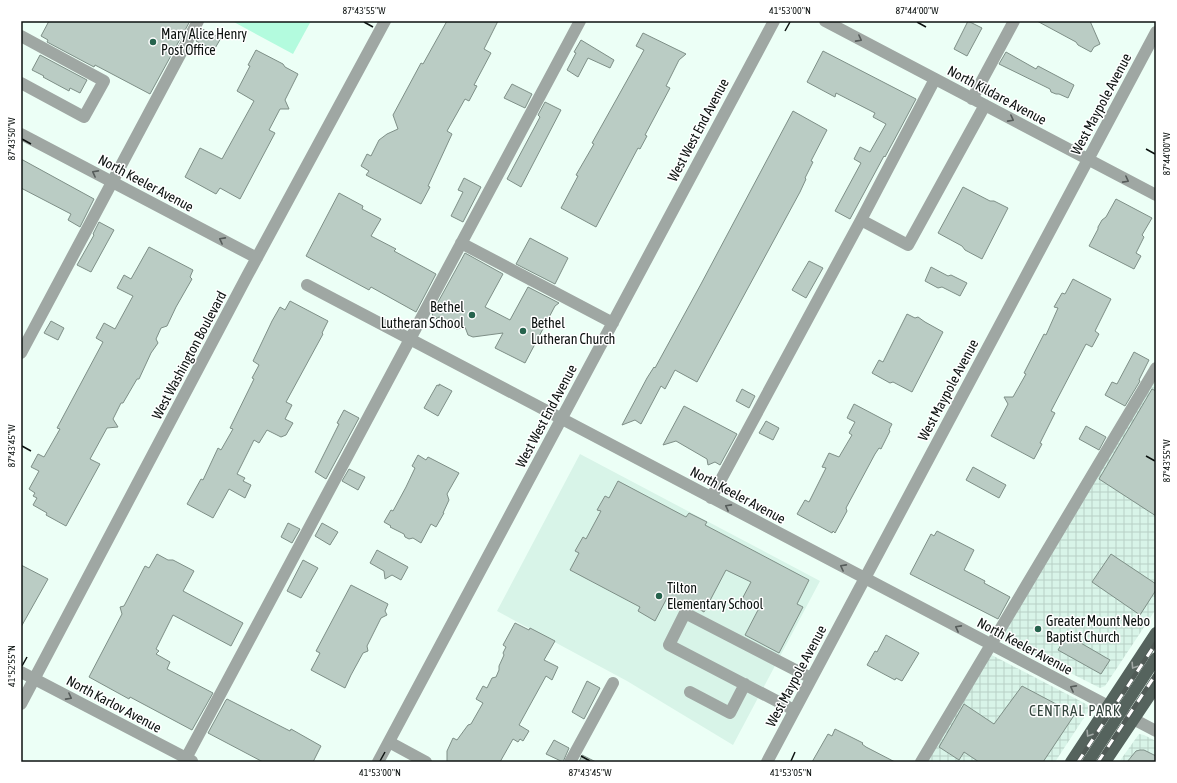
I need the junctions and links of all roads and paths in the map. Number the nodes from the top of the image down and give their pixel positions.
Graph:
1 (198, 21) edge
2 (385, 21) edge
3 (580, 21) edge
4 (774, 21) edge
5 (825, 21) edge
6 (1014, 21) edge
7 (1156, 32) edge
8 (21, 36) edge
9 (935, 79) junction
10 (21, 83) edge
11 (972, 99) junction
12 (985, 105) junction
13 (21, 134) edge
14 (1088, 160) junction
15 (112, 183) junction
16 (1156, 195) edge
17 (861, 220) junction
18 (461, 243) junction
19 (257, 258) junction
20 (307, 285) dead end
21 (613, 323) junction
22 (410, 339) junction
23 (21, 353) edge
24 (1156, 368) edge
25 (561, 419) junction
26 (711, 498) junction
27 (864, 578) junction
28 (1156, 633) edge
29 (990, 645) junction
30 (1156, 658) edge
31 (21, 672) edge
32 (811, 678) junction
33 (34, 679) junction
34 (613, 682) dead end
35 (745, 684) junction
36 (1156, 686) edge
37 (690, 692) dead end
38 (21, 704) edge
39 (1108, 706) junction
40 (794, 710) junction
41 (1120, 713) junction
42 (1133, 720) junction
43 (1156, 731) edge
44 (389, 742) junction
45 (188, 761) edge
46 (378, 762) edge
47 (426, 762) edge
48 (570, 762) edge
49 (766, 762) edge
50 (921, 762) edge
51 (1071, 762) edge
52 (1088, 762) edge
53 (1105, 762) edge

1 - 15 street
2 - 19 street, West Washington Boulevard
3 - 18 street
4 - 21 street, West West End Avenue
5 -> 9 street, North Kildare Avenue
6 - 11 street
7 - 14 street, West Maypole Avenue
8 - 10 street
9 - 11 street, North Kildare Avenue
9 - 17 street
11 - 12 street, North Kildare Avenue
12 -> 14 street, North Kildare Avenue
12 - 17 street
15 -> 13 street, North Keeler Avenue
14 -> 16 street, North Kildare Avenue
14 - 27 street, West Maypole Avenue
19 -> 15 street, North Keeler Avenue
15 - 23 street
17 - 26 street
18 - 21 street
18 - 22 street
19 - 33 street, West Washington Boulevard
20 - 22 street, North Keeler Avenue
21 - 25 street, West West End Avenue
22 - 25 street, North Keeler Avenue
22 - 45 street
24 - 29 street
25 - 26 street, North Keeler Avenue
25 - 44 street, West West End Avenue
27 -> 26 street, North Keeler Avenue
29 -> 27 street, North Keeler Avenue
27 - 32 street, West Maypole Avenue
28 -> 39 main road
39 -> 29 street, North Keeler Avenue
29 - 50 street
30 - 41 main road
31 - 33 street, North Karlov Avenue
32 - 35 street
32 - 40 street, West Maypole Avenue
33 - 38 street, West Washington Boulevard
33 -> 45 street, North Karlov Avenue
34 - 48 street
35 - 37 street
35 - 40 street
36 - 42 main road
39 - 41 street, North Keeler Avenue
39 -> 51 main road
40 - 49 street, West Maypole Avenue
41 - 42 street, North Keeler Avenue
41 - 52 main road
42 - 43 street, North Keeler Avenue
42 - 53 main road
44 - 46 street, West West End Avenue
44 - 47 street

